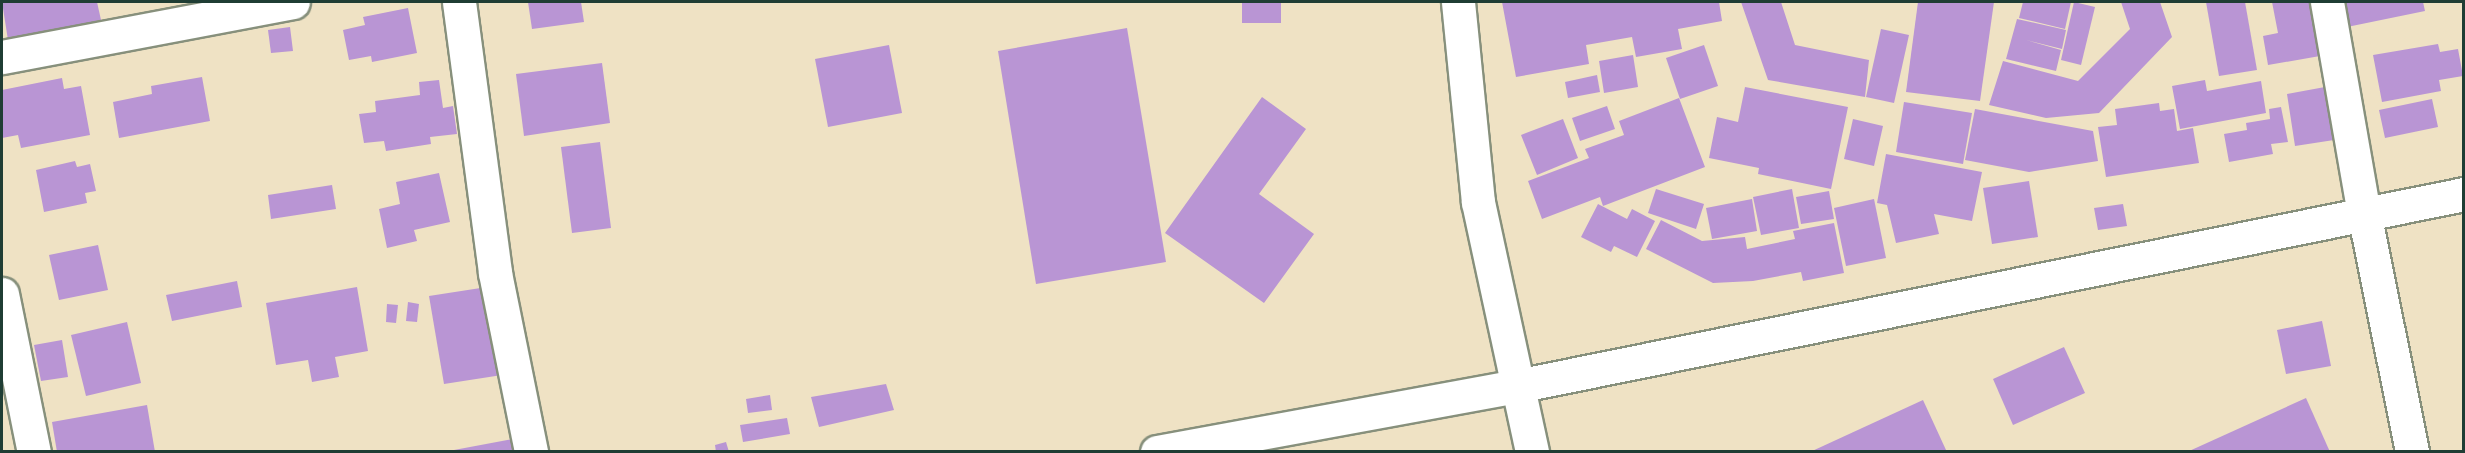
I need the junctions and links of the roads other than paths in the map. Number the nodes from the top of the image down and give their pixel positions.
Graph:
1 (292, 2) edge
2 (459, 2) edge
3 (1458, 2) edge
4 (2327, 2) edge
5 (2, 57) edge
6 (2463, 194) edge
7 (2364, 213) junction
8 (2, 294) edge
9 (1516, 386) junction
10 (34, 452) edge
11 (531, 452) edge
12 (1157, 452) edge
13 (1532, 452) edge
14 (2412, 452) edge

1 - 5 street
2 - 11 street
3 - 9 street
4 - 7 street
6 - 7 street
7 - 9 street
7 - 14 street
8 - 10 street
9 - 12 street
9 - 13 street

